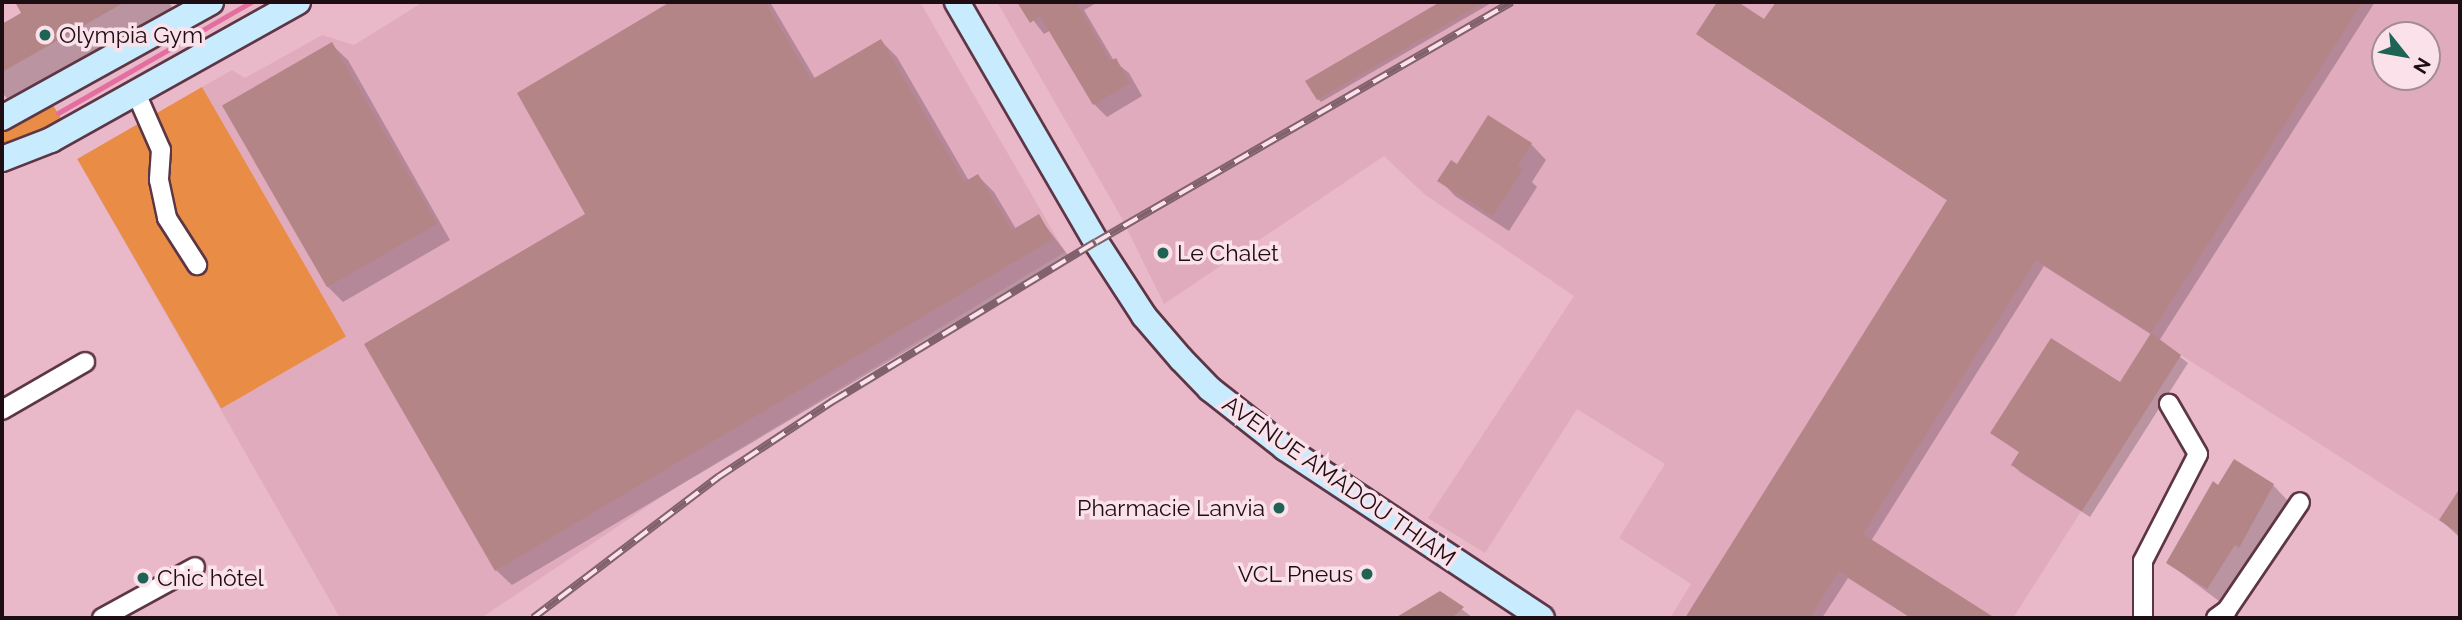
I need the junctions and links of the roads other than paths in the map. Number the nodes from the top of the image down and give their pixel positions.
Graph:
1 (211, 2) edge
2 (298, 2) edge
3 (957, 2) edge
4 (136, 93) junction
5 (2, 118) edge
6 (2, 159) edge
7 (197, 265) dead end
8 (85, 362) dead end
9 (2169, 404) dead end
10 (2, 410) edge
11 (2300, 502) dead end
12 (195, 567) dead end
13 (102, 618) edge
14 (1542, 618) edge
15 (2143, 618) edge
16 (2216, 618) edge

1 - 5 main road
2 - 4 main road
3 - 14 main road, AVENUE AMADOU THIAM
4 - 6 main road
4 - 7 street
8 - 10 street
9 - 15 street
11 - 16 street
12 - 13 street

